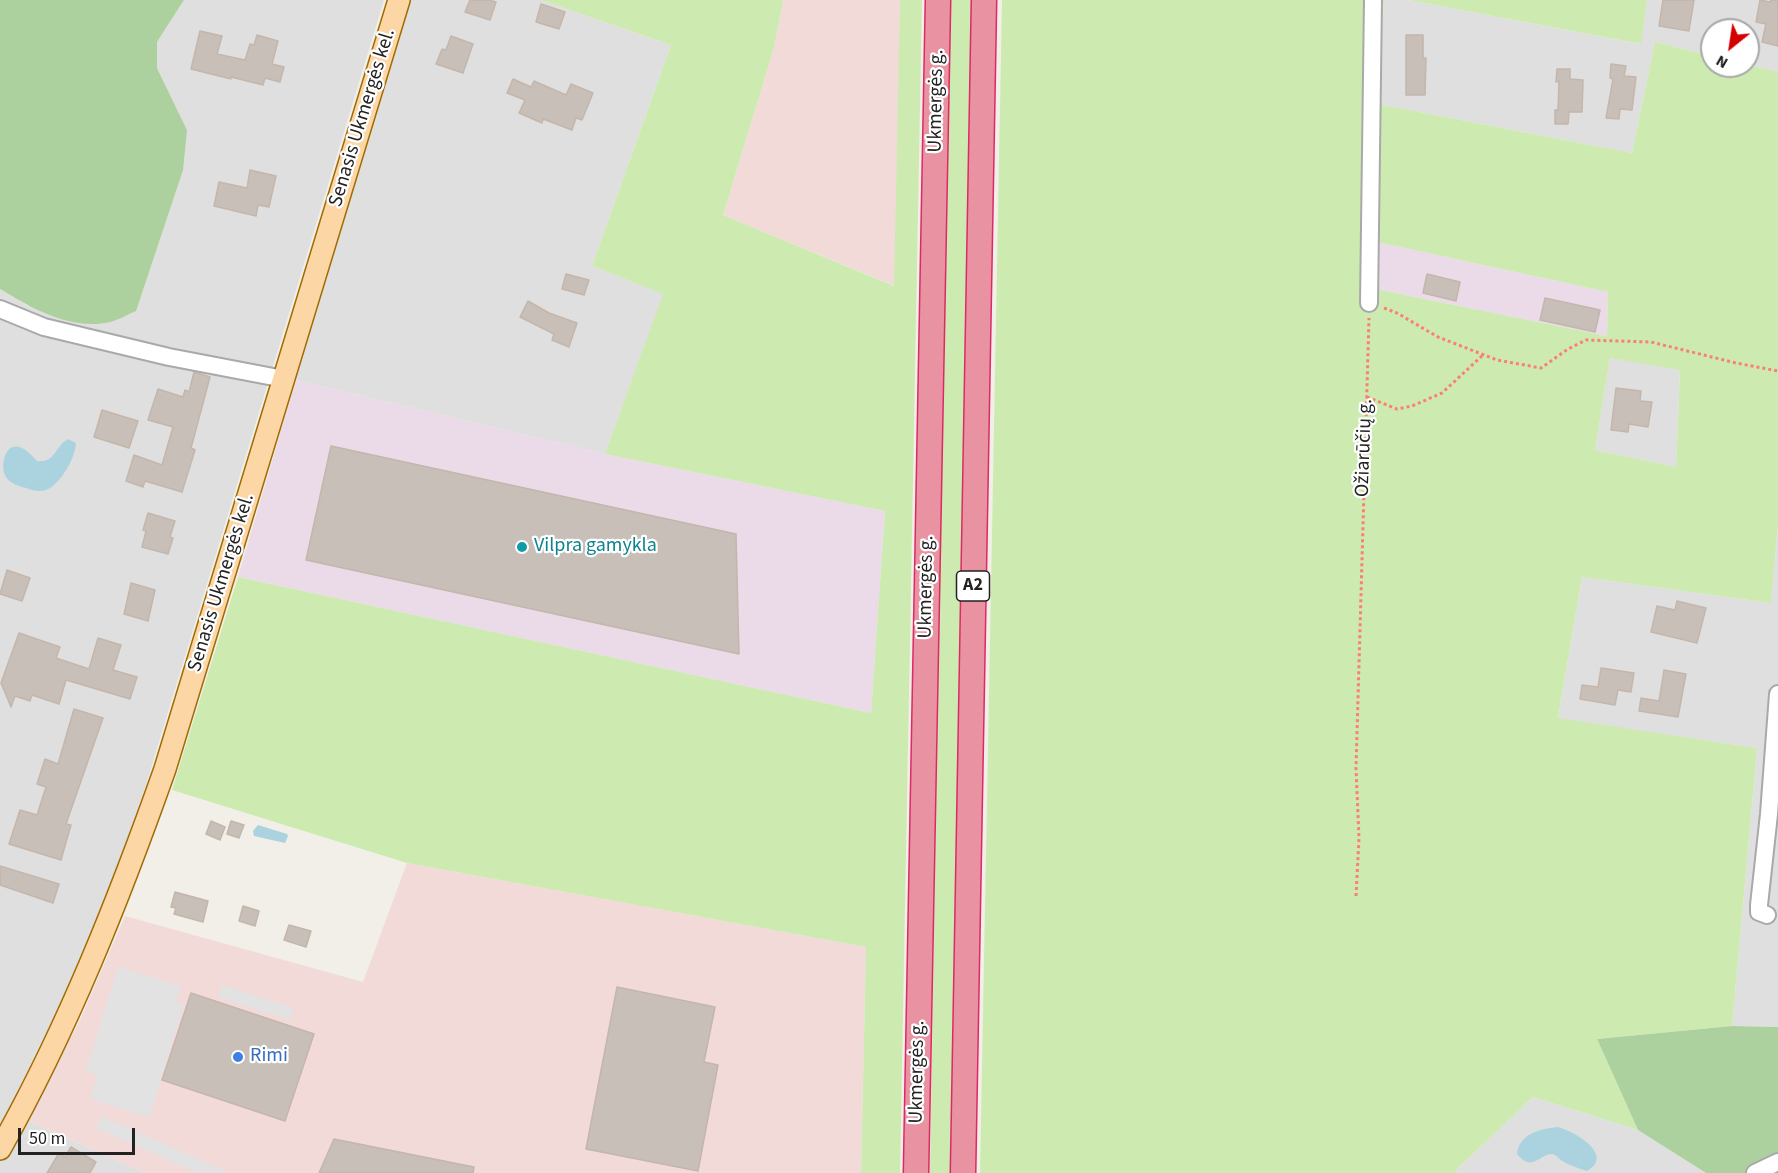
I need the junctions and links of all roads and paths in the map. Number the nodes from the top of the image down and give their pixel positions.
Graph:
1 (399, 0) edge
2 (938, 0) edge
3 (984, 0) edge
4 (1373, 0) edge
5 (1369, 303) junction
6 (0, 309) edge
7 (1484, 354) junction
8 (1778, 371) edge
9 (284, 379) junction
10 (1366, 397) junction
11 (1778, 694) edge
12 (1773, 814) edge
13 (1356, 896) dead end
14 (1767, 915) dead end
15 (0, 1149) edge
16 (1778, 1162) edge
17 (916, 1173) edge
18 (963, 1173) edge
19 (1755, 1173) edge

1 - 9 main road, Senasis Ukmergės kel.
2 - 17 highway, Ukmergės g. / A2
3 - 18 highway, A2
4 - 5 street
5 - 7 path
5 - 10 path, Ožiarūčių g.
6 - 9 street
7 - 8 path
7 - 10 path
9 - 15 main road, Senasis Ukmergės kel.
10 - 13 path, Ožiarūčių g.
11 - 12 street
12 - 14 street
16 - 19 street

